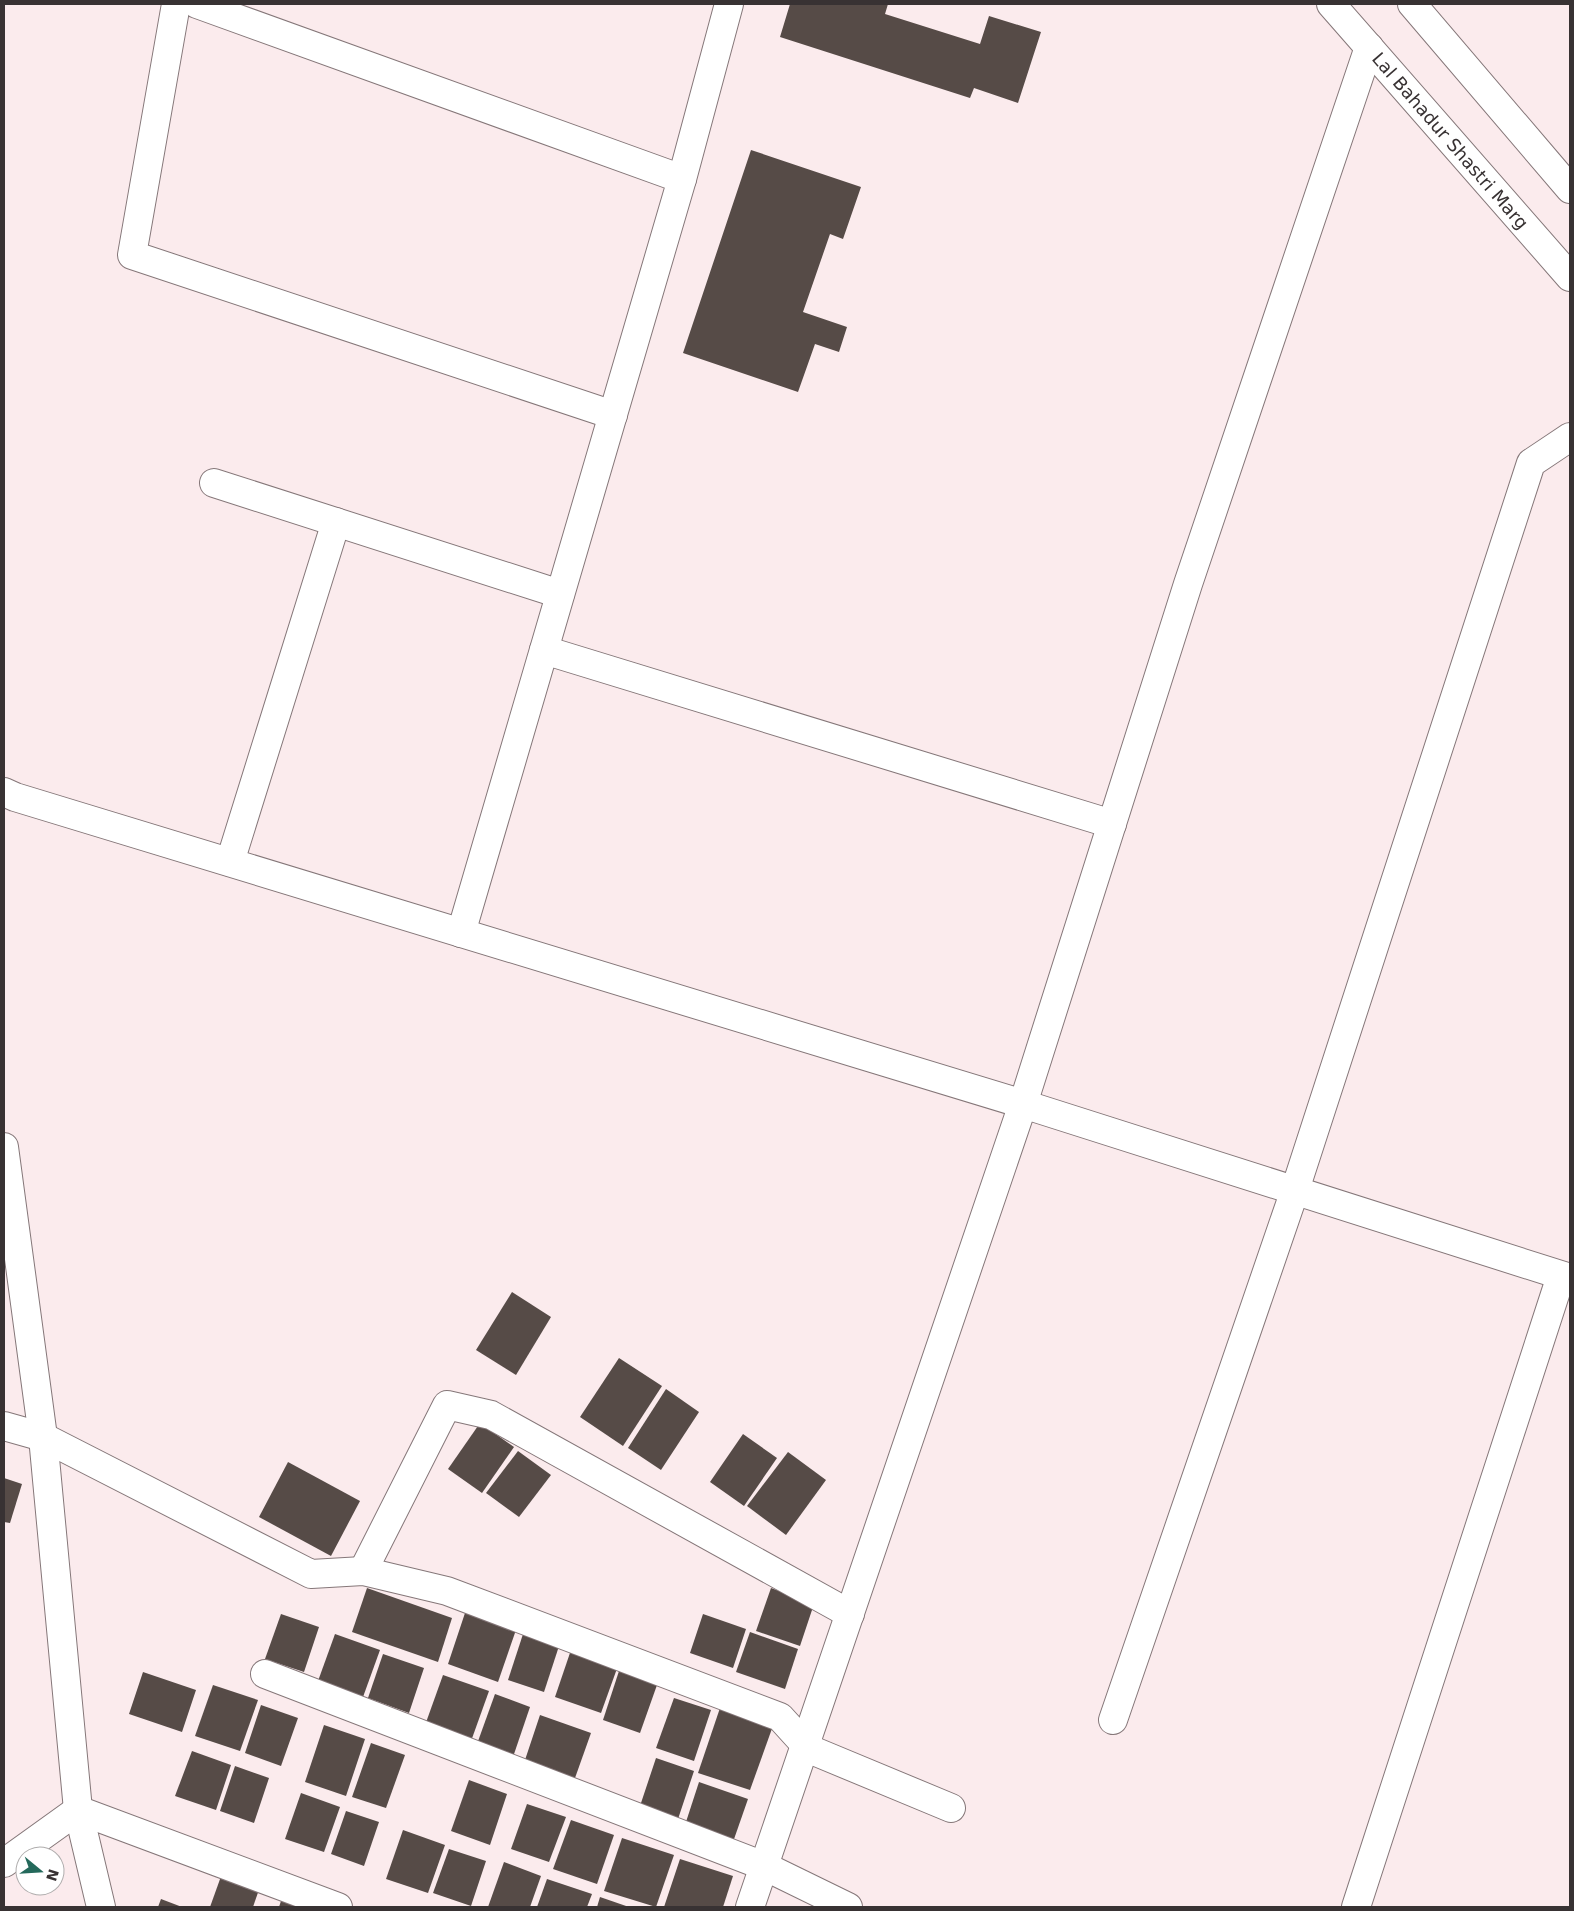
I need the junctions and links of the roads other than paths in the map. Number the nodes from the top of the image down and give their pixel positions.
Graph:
1 (176, 4) edge
2 (197, 4) edge
3 (729, 4) edge
4 (1331, 4) edge
5 (1412, 4) edge
6 (1369, 47) junction
7 (682, 179) junction
8 (1570, 189) edge
9 (1570, 277) edge
10 (613, 414) junction
11 (1570, 437) edge
12 (214, 483) dead end
13 (336, 522) junction
14 (560, 594) junction
15 (544, 650) junction
16 (4, 792) edge
17 (1112, 824) junction
18 (230, 862) junction
19 (461, 933) junction
20 (1023, 1104) junction
21 (4, 1147) edge
22 (1295, 1190) junction
23 (1566, 1277) edge
24 (4, 1426) edge
25 (44, 1436) junction
26 (363, 1571) junction
27 (850, 1614) junction
28 (265, 1674) dead end
29 (1113, 1720) dead end
30 (806, 1744) junction
31 (951, 1808) dead end
32 (78, 1810) junction
33 (4, 1863) edge
34 (764, 1866) junction
35 (101, 1907) edge
36 (338, 1907) edge
37 (750, 1907) edge
38 (848, 1907) edge
39 (1356, 1907) edge

1 - 10 street
2 - 7 street
3 - 7 street
4 - 6 street, Lal Bahadur Shastri Marg
5 - 8 street
6 - 9 street, Lal Bahadur Shastri Marg
6 - 17 street
7 - 10 street
10 - 14 street
11 - 22 street
12 - 13 street
13 - 14 street
13 - 18 street
14 - 15 street
15 - 17 street
15 - 19 street
16 - 18 street
17 - 20 street
18 - 19 street
19 - 20 street
20 - 22 street
20 - 27 street
21 - 25 street
22 - 23 street
22 - 29 street
23 - 39 street
24 - 25 street
25 - 26 street
25 - 32 street
26 - 27 street
26 - 30 street
27 - 30 street
28 - 34 street
30 - 31 street
30 - 34 street
32 - 33 street
32 - 35 street
32 - 36 street
34 - 37 street
34 - 38 street

